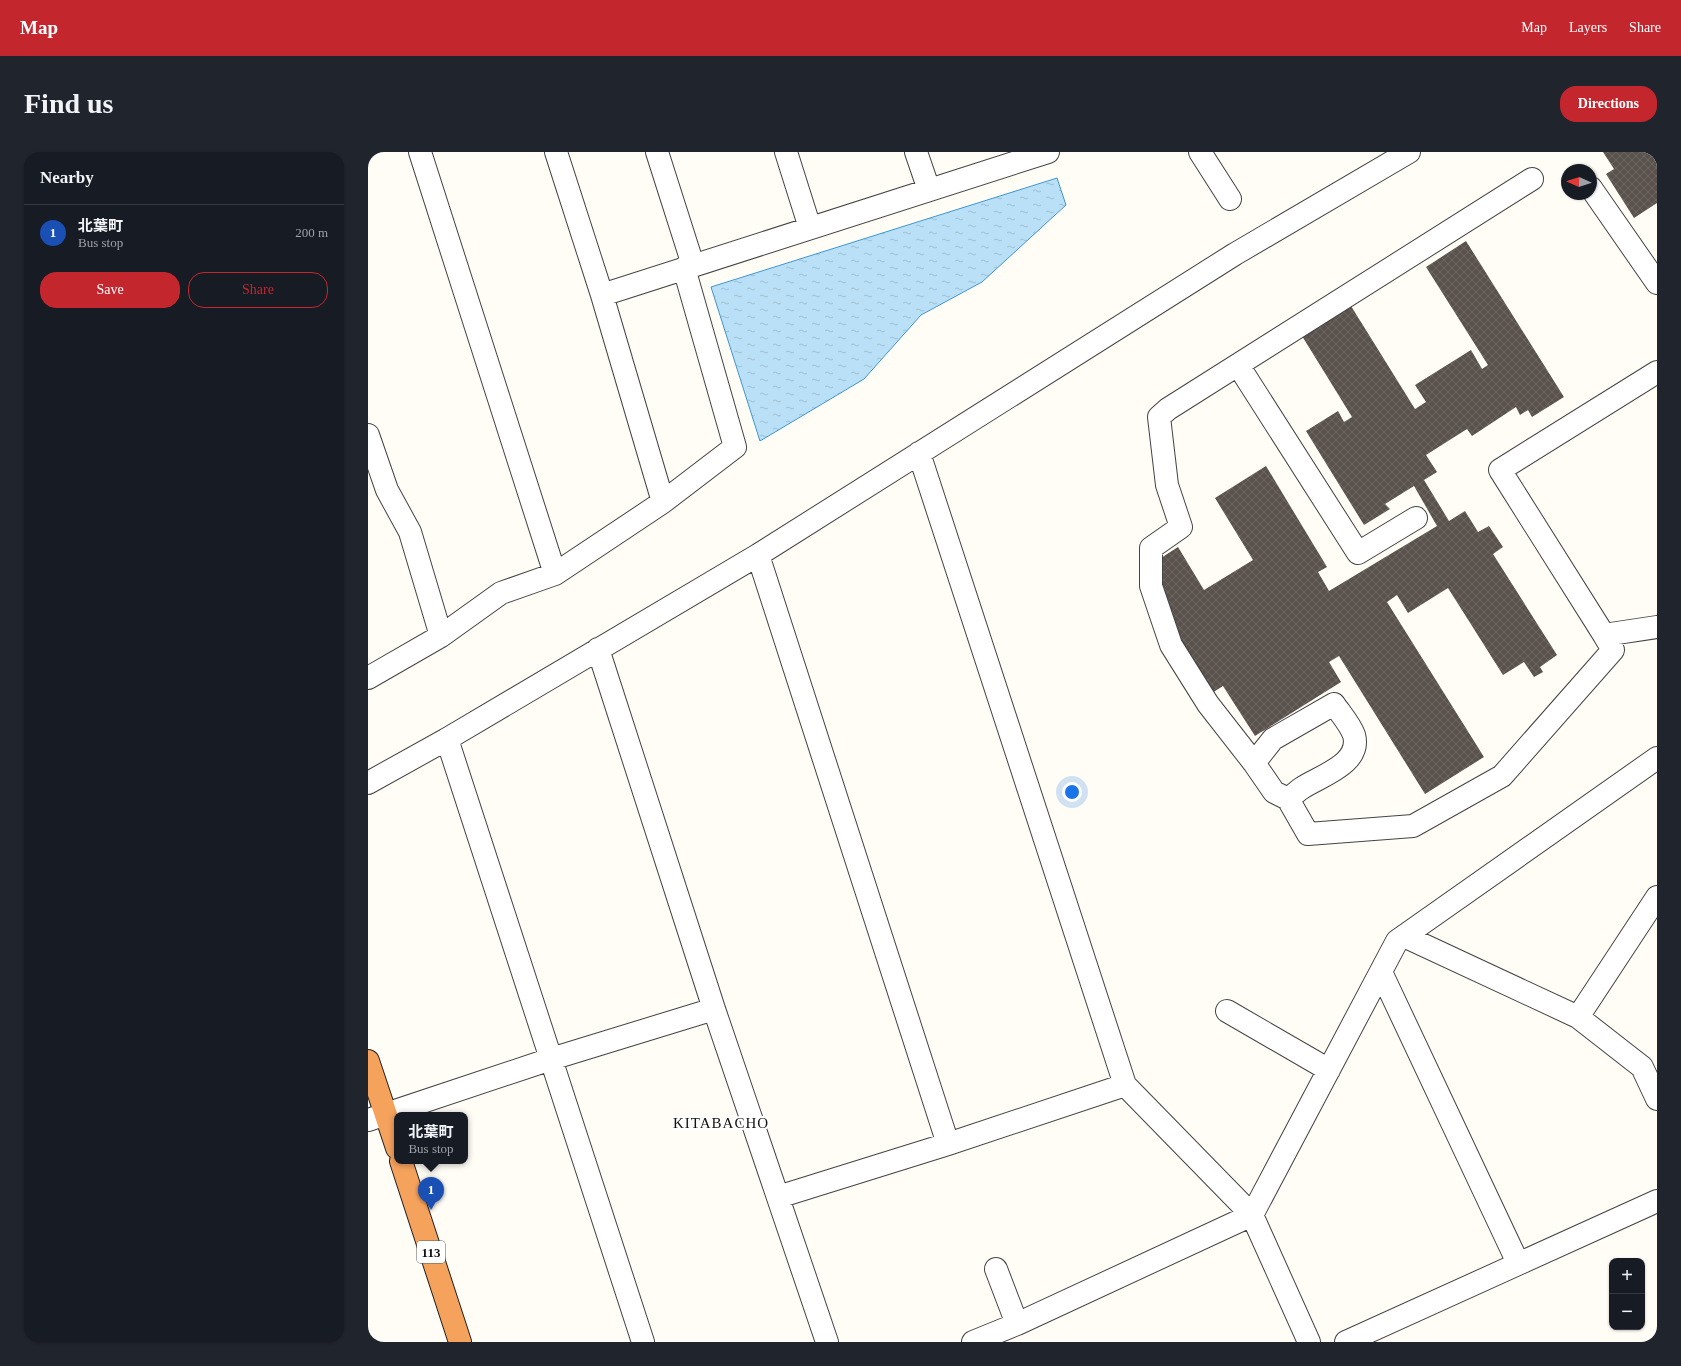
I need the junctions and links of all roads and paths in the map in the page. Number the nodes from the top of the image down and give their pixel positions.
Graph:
1 (420, 152) edge
2 (556, 152) edge
3 (657, 152) edge
4 (786, 152) edge
5 (916, 152) edge
6 (1048, 152) edge
7 (1200, 152) edge
8 (1409, 152) edge
9 (1532, 179) dead end
10 (929, 190) junction
11 (1597, 197) edge
12 (1230, 199) dead end
13 (810, 228) junction
14 (688, 266) junction
15 (1657, 283) edge
16 (602, 294) junction
17 (1238, 365) junction
18 (1657, 372) edge
19 (368, 435) edge
20 (919, 454) junction
21 (663, 502) junction
22 (1416, 518) dead end
23 (758, 555) junction
24 (555, 574) junction
25 (1657, 627) edge
26 (1604, 635) junction
27 (441, 636) junction
28 (598, 649) junction
29 (368, 678) edge
30 (446, 739) junction
31 (1657, 758) edge
32 (1254, 763) junction
33 (368, 783) edge
34 (1288, 800) junction
35 (1657, 897) edge
36 (1404, 936) junction
37 (1381, 972) junction
38 (714, 1009) junction
39 (1227, 1011) dead end
40 (1578, 1017) junction
41 (551, 1059) junction
42 (368, 1061) edge
43 (1329, 1070) junction
44 (1126, 1085) junction
45 (1657, 1099) edge
46 (377, 1117) edge
47 (394, 1143) edge
48 (948, 1144) junction
49 (402, 1164) edge
50 (778, 1197) junction
51 (1657, 1201) edge
52 (1252, 1215) junction
53 (1518, 1263) junction
54 (996, 1269) dead end
55 (1017, 1324) junction
56 (460, 1342) edge
57 (643, 1342) edge
58 (827, 1342) edge
59 (973, 1342) edge
60 (1309, 1342) edge
61 (1346, 1342) edge

1 - 24 street
2 - 16 street
3 - 14 street
4 - 13 street
5 - 10 street
6 - 10 street
7 - 12 street
8 - 20 street
9 - 17 street
10 - 13 street
11 - 15 street
13 - 14 street
14 - 16 street
14 - 21 street
16 - 21 street
17 - 22 street
17 - 32 street
18 - 26 street
19 - 27 street
20 - 23 street
20 - 44 street
21 - 24 street
23 - 28 street
23 - 48 street
24 - 27 street
25 - 26 street
26 - 34 street
27 - 29 street
28 - 30 street
28 - 38 street
30 - 33 street
30 - 41 street
31 - 36 street
32 - 34 street
32 - 34 street
35 - 40 street
36 - 37 street
36 - 40 street
37 - 43 street
37 - 53 street
38 - 41 street
38 - 50 street
39 - 43 street
40 - 45 street
41 - 46 street
41 - 57 street
42 - 46 highway
43 - 52 street
44 - 48 street
44 - 52 street
46 - 47 highway
48 - 50 street
49 - 56 highway, 113
50 - 58 street
51 - 53 street
52 - 55 street
52 - 60 street
53 - 61 street
54 - 55 street
55 - 59 street

